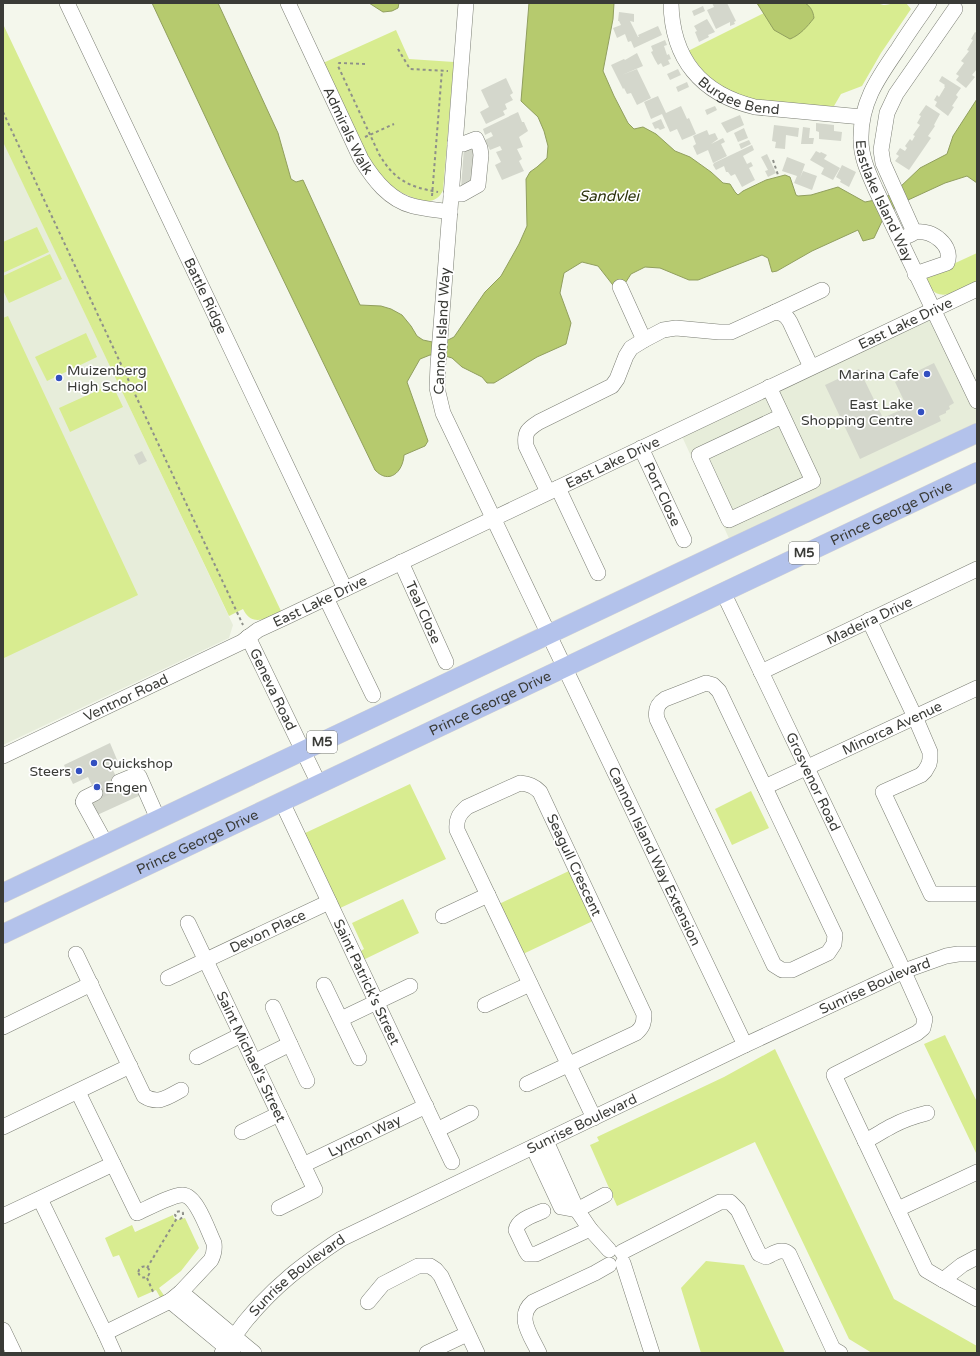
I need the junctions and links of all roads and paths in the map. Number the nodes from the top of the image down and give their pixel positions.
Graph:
1 (67, 3) edge
2 (288, 3) edge
3 (466, 3) edge
4 (671, 3) edge
5 (929, 3) edge
6 (955, 9) dead end
7 (398, 49) dead end
8 (365, 64) dead end
9 (442, 70) junction
10 (461, 72) junction
11 (870, 92) junction
12 (892, 101) junction
13 (3, 112) edge
14 (862, 117) junction
15 (394, 124) dead end
16 (370, 135) junction
17 (353, 142) junction
18 (455, 143) junction
19 (773, 160) dead end
20 (778, 175) dead end
21 (432, 191) junction
22 (451, 194) junction
23 (431, 209) junction
24 (450, 212) junction
25 (914, 232) junction
26 (899, 241) junction
27 (915, 274) junction
28 (620, 287) dead end
29 (977, 289) edge
30 (822, 290) dead end
31 (933, 310) junction
32 (775, 312) junction
33 (644, 340) junction
34 (805, 376) junction
35 (769, 388) junction
36 (977, 401) edge
37 (782, 416) junction
38 (977, 433) edge
39 (641, 448) junction
40 (977, 472) edge
41 (553, 490) junction
42 (493, 519) junction
43 (684, 540) dead end
44 (401, 562) junction
45 (977, 569) edge
46 (598, 573) dead end
47 (344, 589) junction
48 (724, 592) junction
49 (326, 598) junction
50 (869, 620) junction
51 (548, 634) junction
52 (248, 638) junction
53 (446, 662) dead end
54 (564, 668) junction
55 (761, 672) junction
56 (977, 688) edge
57 (373, 695) dead end
58 (915, 717) junction
59 (303, 750) junction
60 (3, 756) edge
61 (807, 767) junction
62 (119, 782) tunnel mouth
63 (320, 784) junction
64 (765, 786) junction
65 (95, 793) tunnel mouth
66 (282, 802) junction
67 (158, 819) junction
68 (106, 844) junction
69 (3, 893) edge
70 (977, 894) edge
71 (488, 895) junction
72 (329, 902) junction
73 (443, 916) dead end
74 (188, 923) dead end
75 (3, 934) edge
76 (76, 954) dead end
77 (977, 954) edge
78 (206, 960) junction
79 (904, 971) junction
80 (168, 978) dead end
81 (91, 984) junction
82 (530, 984) junction
83 (324, 985) dead end
84 (410, 986) dead end
85 (376, 1002) junction
86 (485, 1005) dead end
87 (273, 1007) dead end
88 (341, 1020) junction
89 (3, 1027) edge
90 (241, 1036) junction
91 (290, 1044) junction
92 (745, 1045) junction
93 (197, 1057) dead end
94 (359, 1058) dead end
95 (254, 1062) junction
96 (569, 1064) junction
97 (130, 1066) junction
98 (307, 1081) dead end
99 (527, 1084) dead end
100 (181, 1090) dead end
101 (78, 1092) junction
102 (426, 1106) junction
103 (471, 1113) dead end
104 (927, 1113) dead end
105 (279, 1114) junction
106 (594, 1118) junction
107 (3, 1127) edge
108 (437, 1130) junction
109 (242, 1132) dead end
110 (865, 1141) junction
111 (539, 1144) junction
112 (452, 1162) dead end
113 (113, 1164) junction
114 (303, 1165) junction
115 (977, 1172) edge
116 (605, 1195) dead end
117 (40, 1199) junction
118 (279, 1208) dead end
119 (898, 1209) junction
120 (577, 1210) junction
121 (543, 1211) dead end
122 (3, 1216) edge
123 (177, 1218) junction
124 (590, 1229) junction
125 (616, 1257) junction
126 (977, 1257) edge
127 (147, 1268) junction
128 (147, 1277) junction
129 (943, 1280) junction
130 (153, 1291) dead end
131 (176, 1296) junction
132 (977, 1299) edge
133 (368, 1302) dead end
134 (3, 1330) edge
135 (105, 1333) junction
136 (467, 1334) junction
137 (229, 1347) edge
138 (14, 1353) edge
139 (114, 1353) edge
140 (254, 1353) edge
141 (427, 1353) edge
142 (477, 1353) edge
143 (540, 1353) edge
144 (652, 1353) edge
145 (840, 1353) edge

1 - 47 street, Battle Ridge
2 - 17 street, Admirals Walk
3 - 10 street, Cannon Island Way
4 - 14 street, Burgee Bend
5 - 11 street, Eastlake Island Way
6 - 12 street
7 - 9 path
8 - 16 path
9 - 10 path
9 - 21 path
10 - 18 street, Cannon Island Way
11 - 12 street
11 - 14 street, Eastlake Island Way
12 - 25 street
13 - 52 path
14 - 26 street, Eastlake Island Way
15 - 16 path
16 - 17 path
16 - 21 path
17 - 23 street, Admirals Walk
18 - 22 street, Cannon Island Way
18 - 22 street
19 - 20 path
21 - 22 path
21 - 23 path
22 - 24 street, Cannon Island Way
23 - 24 street, Admirals Walk
24 - 42 street, Cannon Island Way
25 - 26 street
25 - 27 street
26 - 27 street, Eastlake Island Way
27 - 31 street, Eastlake Island Way
28 - 33 street
29 - 31 street, East Lake Drive
30 - 32 street
31 - 34 street, East Lake Drive
31 - 36 street, Eastlake Island Way
32 - 33 street
32 - 34 street
33 - 41 street
34 - 35 street, East Lake Drive
35 - 37 street
35 - 39 street, East Lake Drive
37 - 37 street
38 - 51 main road, M5
39 - 41 street, East Lake Drive
39 - 43 street, Port Close
40 - 48 main road, Prince George Drive / M5
41 - 42 street, East Lake Drive
41 - 46 street
42 - 44 street, East Lake Drive
42 - 51 street, Cannon Island Way
44 - 47 street, East Lake Drive
44 - 53 street, Teal Close
45 - 50 street, Madeira Drive
47 - 49 street, East Lake Drive
48 - 54 main road, Prince George Drive / M5
48 - 55 street, Grosvenor Road
49 - 52 street, East Lake Drive
49 - 57 street
50 - 55 street, Madeira Drive
50 - 58 street
51 - 54 street, Cannon Island Way Extension
51 - 59 main road, M5
52 - 59 street, Geneva Road
52 - 60 street, Ventnor Road
54 - 63 main road, Prince George Drive / M5
54 - 92 street, Cannon Island Way Extension
55 - 61 street, Grosvenor Road
56 - 58 street, Minorca Avenue
58 - 61 street, Minorca Avenue
58 - 70 street
59 - 63 street, Geneva Road
59 - 67 main road, M5
61 - 64 street, Minorca Avenue
61 - 79 street, Grosvenor Road
62 - 67 street
63 - 66 main road, Prince George Drive / M5
64 - 64 street
65 - 68 street
66 - 72 street, Saint Patrick's Street
66 - 75 main road, Prince George Drive / M5
67 - 68 main road, M5
68 - 69 main road, M5
71 - 73 street
71 - 82 street, Seagull Crescent
71 - 96 street, Seagull Crescent
72 - 78 street, Devon Place
72 - 85 street, Saint Patrick's Street
74 - 78 street, Saint Michael's Street
76 - 81 street
77 - 79 street, Sunrise Boulevard
78 - 80 street, Devon Place
78 - 90 street, Saint Michael's Street
79 - 92 street, Sunrise Boulevard
79 - 110 street, Grosvenor Road
81 - 89 street
81 - 97 street
82 - 86 street
82 - 96 street, Seagull Crescent
83 - 88 street
84 - 85 street
85 - 88 street
85 - 102 street, Saint Patrick's Street
87 - 91 street
88 - 94 street
90 - 93 street
90 - 95 street, Saint Michael's Street
91 - 95 street
91 - 98 street
92 - 106 street, Sunrise Boulevard
95 - 105 street, Saint Michael's Street
96 - 99 street, Seagull Crescent
96 - 106 street, Seagull Crescent
97 - 100 street
97 - 101 street
101 - 107 street
101 - 113 street
102 - 108 street, Saint Patrick's Street
102 - 114 street, Lynton Way
103 - 108 street
104 - 110 street
105 - 109 street
105 - 114 street, Saint Michael's Street
106 - 111 street, Sunrise Boulevard
108 - 112 street, Saint Patrick's Street
110 - 119 street
111 - 120 street
111 - 137 street, Sunrise Boulevard
113 - 117 street
113 - 131 street
114 - 118 street, Saint Michael's Street
115 - 119 street
116 - 120 street
117 - 122 street
117 - 135 street
119 - 129 street
120 - 124 street
121 - 124 street
123 - 123 path
123 - 127 path
124 - 125 street
125 - 143 street
125 - 144 street
125 - 145 street
126 - 129 street
127 - 128 path
127 - 128 path
128 - 130 path
129 - 132 street
131 - 135 street
131 - 137 street
133 - 136 street
134 - 138 street
135 - 139 street
136 - 141 street
136 - 142 street
137 - 140 street

